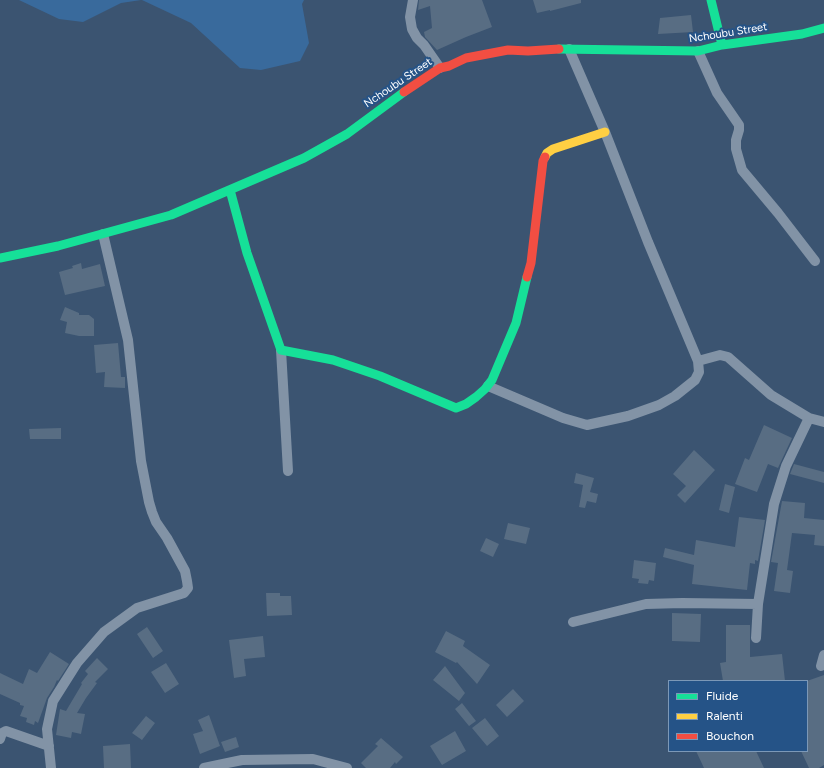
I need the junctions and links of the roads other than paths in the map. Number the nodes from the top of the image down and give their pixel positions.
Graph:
1 (413, 0) edge
2 (711, 0) edge
3 (824, 28) edge
4 (722, 46) junction
5 (569, 48) junction
6 (698, 52) junction
7 (440, 68) junction
8 (605, 132) junction
9 (230, 190) junction
10 (103, 234) junction
11 (0, 258) edge
12 (815, 261) dead end
13 (281, 350) junction
14 (698, 361) junction
15 (488, 386) junction
16 (809, 418) junction
17 (824, 422) edge
18 (288, 471) dead end
19 (758, 604) junction
20 (573, 622) dead end
21 (756, 638) dead end
22 (824, 655) edge
23 (821, 666) dead end
24 (0, 739) edge
25 (49, 746) junction
26 (51, 768) edge
27 (204, 768) edge
28 (346, 768) edge

1 - 7 street
2 - 4 street
3 - 4 street, Nchoubu Street
4 - 6 street, Nchoubu Street
5 - 6 street, Nchoubu Street
5 - 7 street, Nchoubu Street
5 - 8 street
6 - 12 street
7 - 9 street, Nchoubu Street
8 - 14 street
8 - 15 street
9 - 10 street, Nchoubu Street
9 - 13 street
10 - 11 street, Nchoubu Street
10 - 25 street
13 - 15 street
13 - 18 street
14 - 15 street
14 - 16 street
16 - 17 street
16 - 19 street
19 - 20 street
19 - 21 street
22 - 23 street
24 - 25 street
25 - 26 street
27 - 28 street

